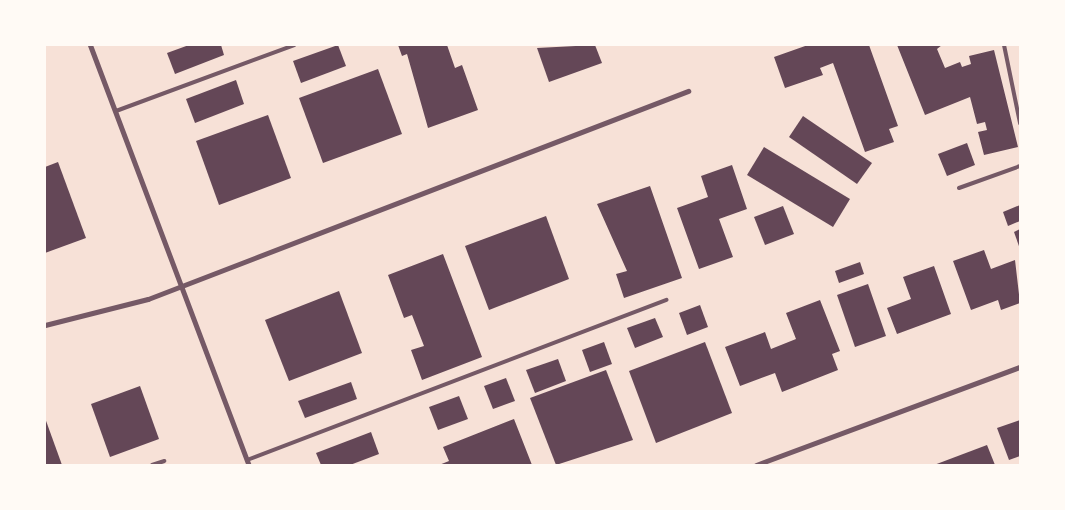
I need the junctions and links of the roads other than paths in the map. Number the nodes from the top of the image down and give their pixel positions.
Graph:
1 (90, 45) edge
2 (294, 45) edge
3 (1004, 45) edge
4 (688, 91) dead end
5 (116, 111) junction
6 (1020, 123) edge
7 (1020, 166) edge
8 (959, 188) dead end
9 (180, 286) junction
10 (666, 300) dead end
11 (45, 325) edge
12 (1020, 367) edge
13 (164, 461) dead end
14 (248, 463) edge
15 (152, 465) edge
16 (756, 465) edge

1 - 5 street
2 - 5 lane
3 - 6 lane
4 - 9 street
5 - 9 street
7 - 8 lane
9 - 11 street
9 - 14 street
10 - 14 lane
12 - 16 street
13 - 15 lane

